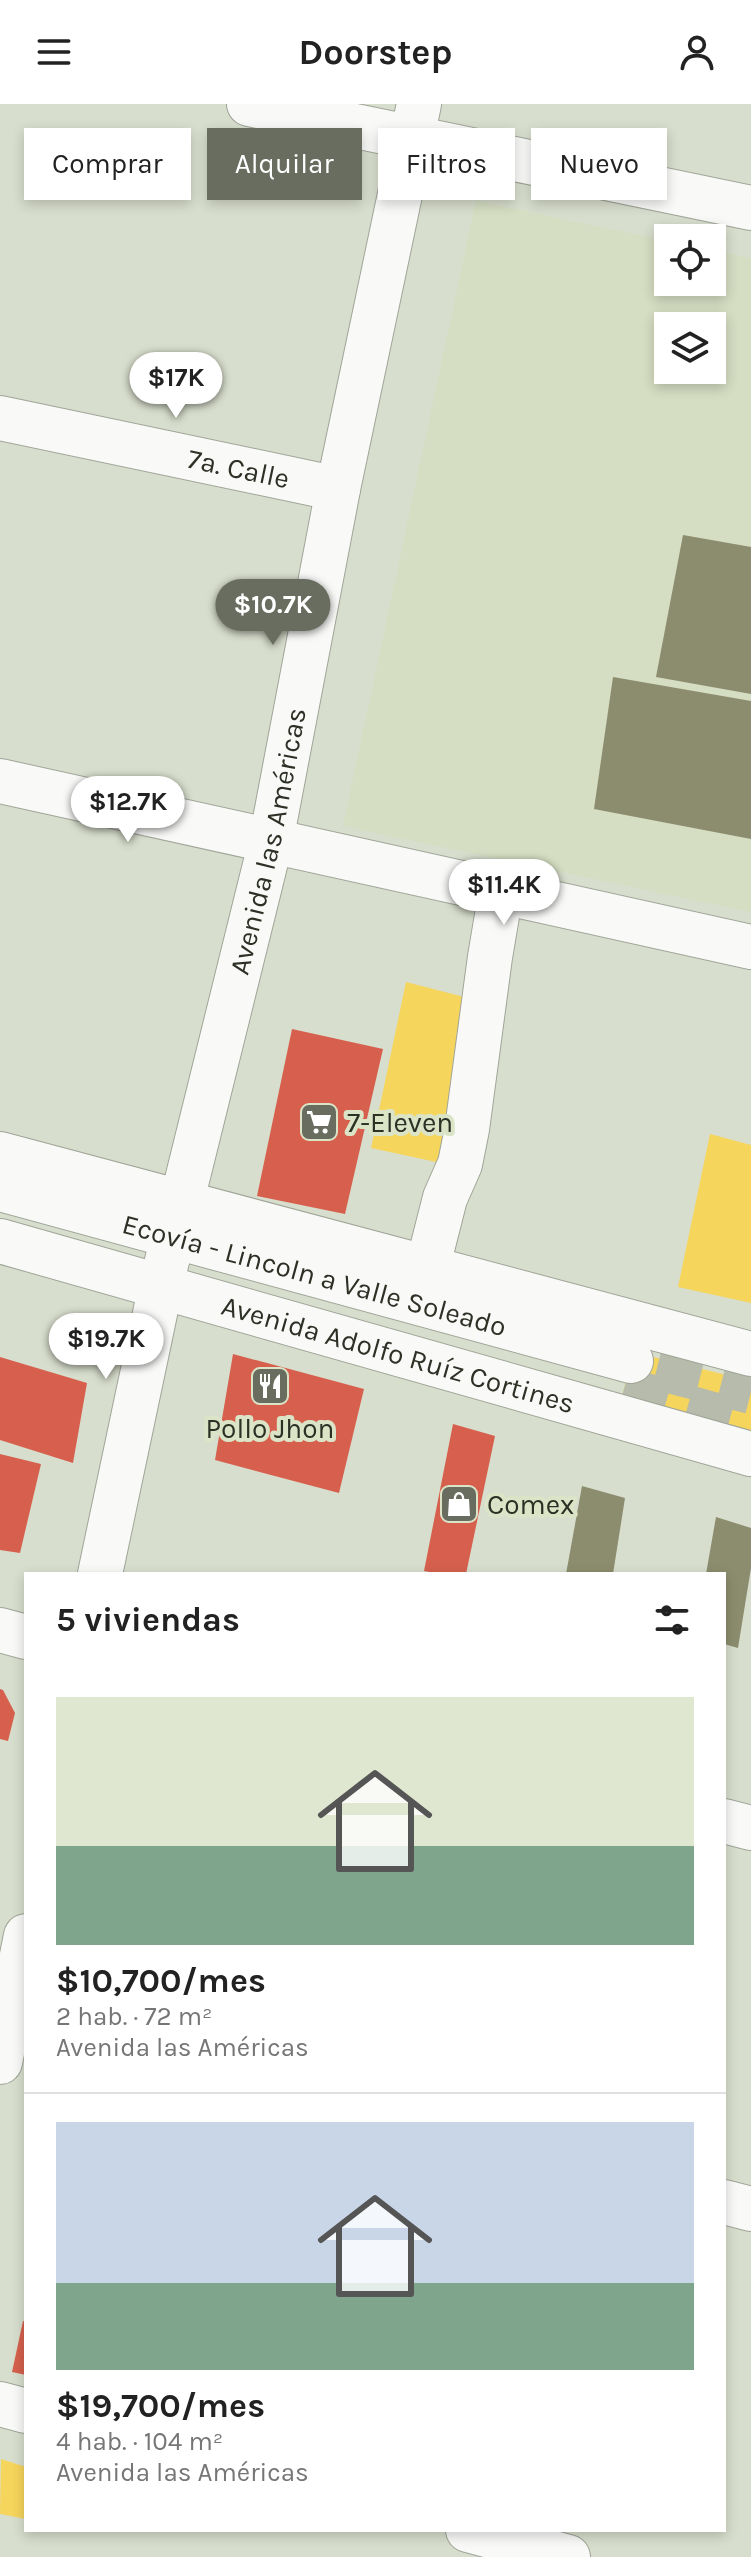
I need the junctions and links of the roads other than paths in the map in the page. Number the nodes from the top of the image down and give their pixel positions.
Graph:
1 (249, 104) edge
2 (416, 120) edge
3 (751, 208) edge
4 (0, 418) edge
5 (338, 489) junction
6 (0, 781) edge
7 (271, 841) junction
8 (501, 892) junction
9 (751, 947) edge
10 (0, 1154) edge
11 (0, 1189) edge
12 (0, 1219) edge
13 (0, 1241) edge
14 (170, 1247) junction
15 (427, 1269) junction
16 (751, 1354) edge
17 (627, 1375) tunnel mouth
18 (751, 1454) edge
19 (100, 1572) edge
20 (0, 1630) edge
21 (24, 1636) edge
22 (726, 1822) edge
23 (751, 1828) edge
24 (24, 1947) edge
25 (12, 2010) edge
26 (0, 2062) edge
27 (726, 2203) edge
28 (751, 2209) edge
29 (0, 2404) edge
30 (24, 2410) edge
31 (475, 2532) edge
32 (568, 2557) edge

1 - 2 main road
2 - 3 main road
2 - 5 main road, Avenida las Américas
4 - 5 main road, 7a. Calle
5 - 7 main road, Avenida las Américas
6 - 7 main road
7 - 8 main road
7 - 14 main road, Avenida las Américas
8 - 9 main road
8 - 15 main road
10 - 14 main road, Avenida Adolfo Ruíz Cortines
11 - 14 main road, Ecovía - Lincoln a Valle Soleado
12 - 14 main road
13 - 14 main road, Avenida Adolfo Ruíz Cortines
14 - 15 main road, Avenida Adolfo Ruíz Cortines
14 - 17 main road, Ecovía - Lincoln a Valle Soleado
14 - 18 main road, Avenida Adolfo Ruíz Cortines
14 - 19 main road, Avenida las Américas
15 - 16 main road, Avenida Adolfo Ruíz Cortines
20 - 21 main road
22 - 23 main road
24 - 25 main road
25 - 26 main road
27 - 28 main road
29 - 30 main road
31 - 32 main road

